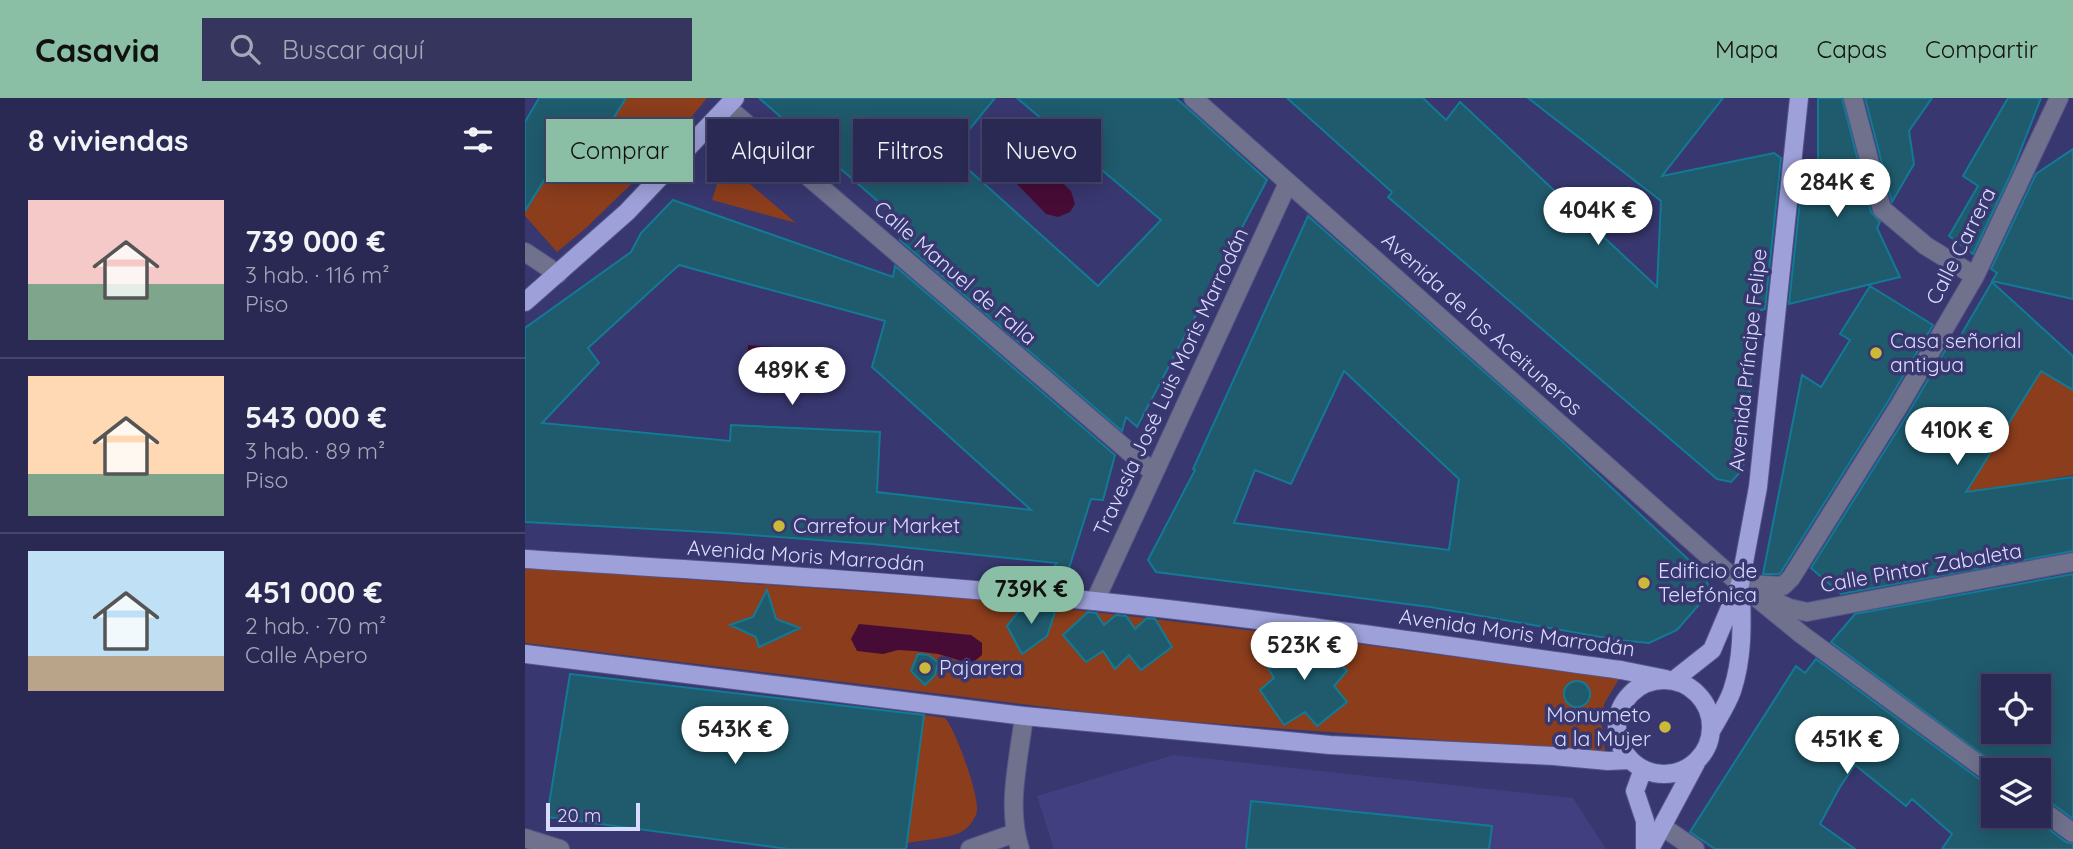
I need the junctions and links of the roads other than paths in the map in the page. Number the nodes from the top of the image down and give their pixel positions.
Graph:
1 (1193, 98) edge
2 (1798, 98) edge
3 (1853, 98) edge
4 (2059, 98) edge
5 (731, 103) edge
6 (1288, 183) junction
7 (525, 252) edge
8 (558, 274) junction
9 (1975, 276) junction
10 (525, 302) edge
11 (1154, 473) junction
12 (525, 559) edge
13 (2073, 562) edge
14 (1740, 584) junction
15 (1095, 601) junction
16 (525, 654) edge
17 (1670, 680) junction
18 (1024, 716) junction
19 (1711, 731) junction
20 (1697, 761) junction
21 (1636, 764) junction
22 (1981, 766) edge
23 (2051, 817) edge
24 (1663, 827) junction
25 (2073, 833) edge
26 (525, 838) edge
27 (1018, 841) edge
28 (560, 849) edge
29 (970, 849) edge
30 (1647, 849) edge
31 (1695, 849) edge

1 - 6 street, Avenida de los Aceituneros
2 - 14 main road, Avenida Príncipe Felipe
3 - 9 street
4 - 9 street, Calle Carrera
5 - 8 main road
5 - 11 street, Calle Manuel de Falla
6 - 11 street, Travesía José Luis Moris Marrodán
6 - 14 street, Avenida de los Aceituneros
7 - 8 street
8 - 10 main road
9 - 14 street, Calle Carrera
11 - 15 street, Travesía José Luis Moris Marrodán
12 - 15 main road, Avenida Moris Marrodán
13 - 14 street, Calle Pintor Zabaleta
14 - 17 main road, Avenida Príncipe Felipe
14 - 19 main road, Avenida Príncipe Felipe
14 - 22 street
15 - 17 main road, Avenida Moris Marrodán
16 - 18 main road
17 - 19 main road
17 - 21 main road
18 - 21 main road
18 - 27 street
19 - 20 main road
20 - 21 main road
20 - 24 main road
21 - 30 main road
23 - 25 street
24 - 30 main road
24 - 31 street
26 - 28 street
27 - 29 street

